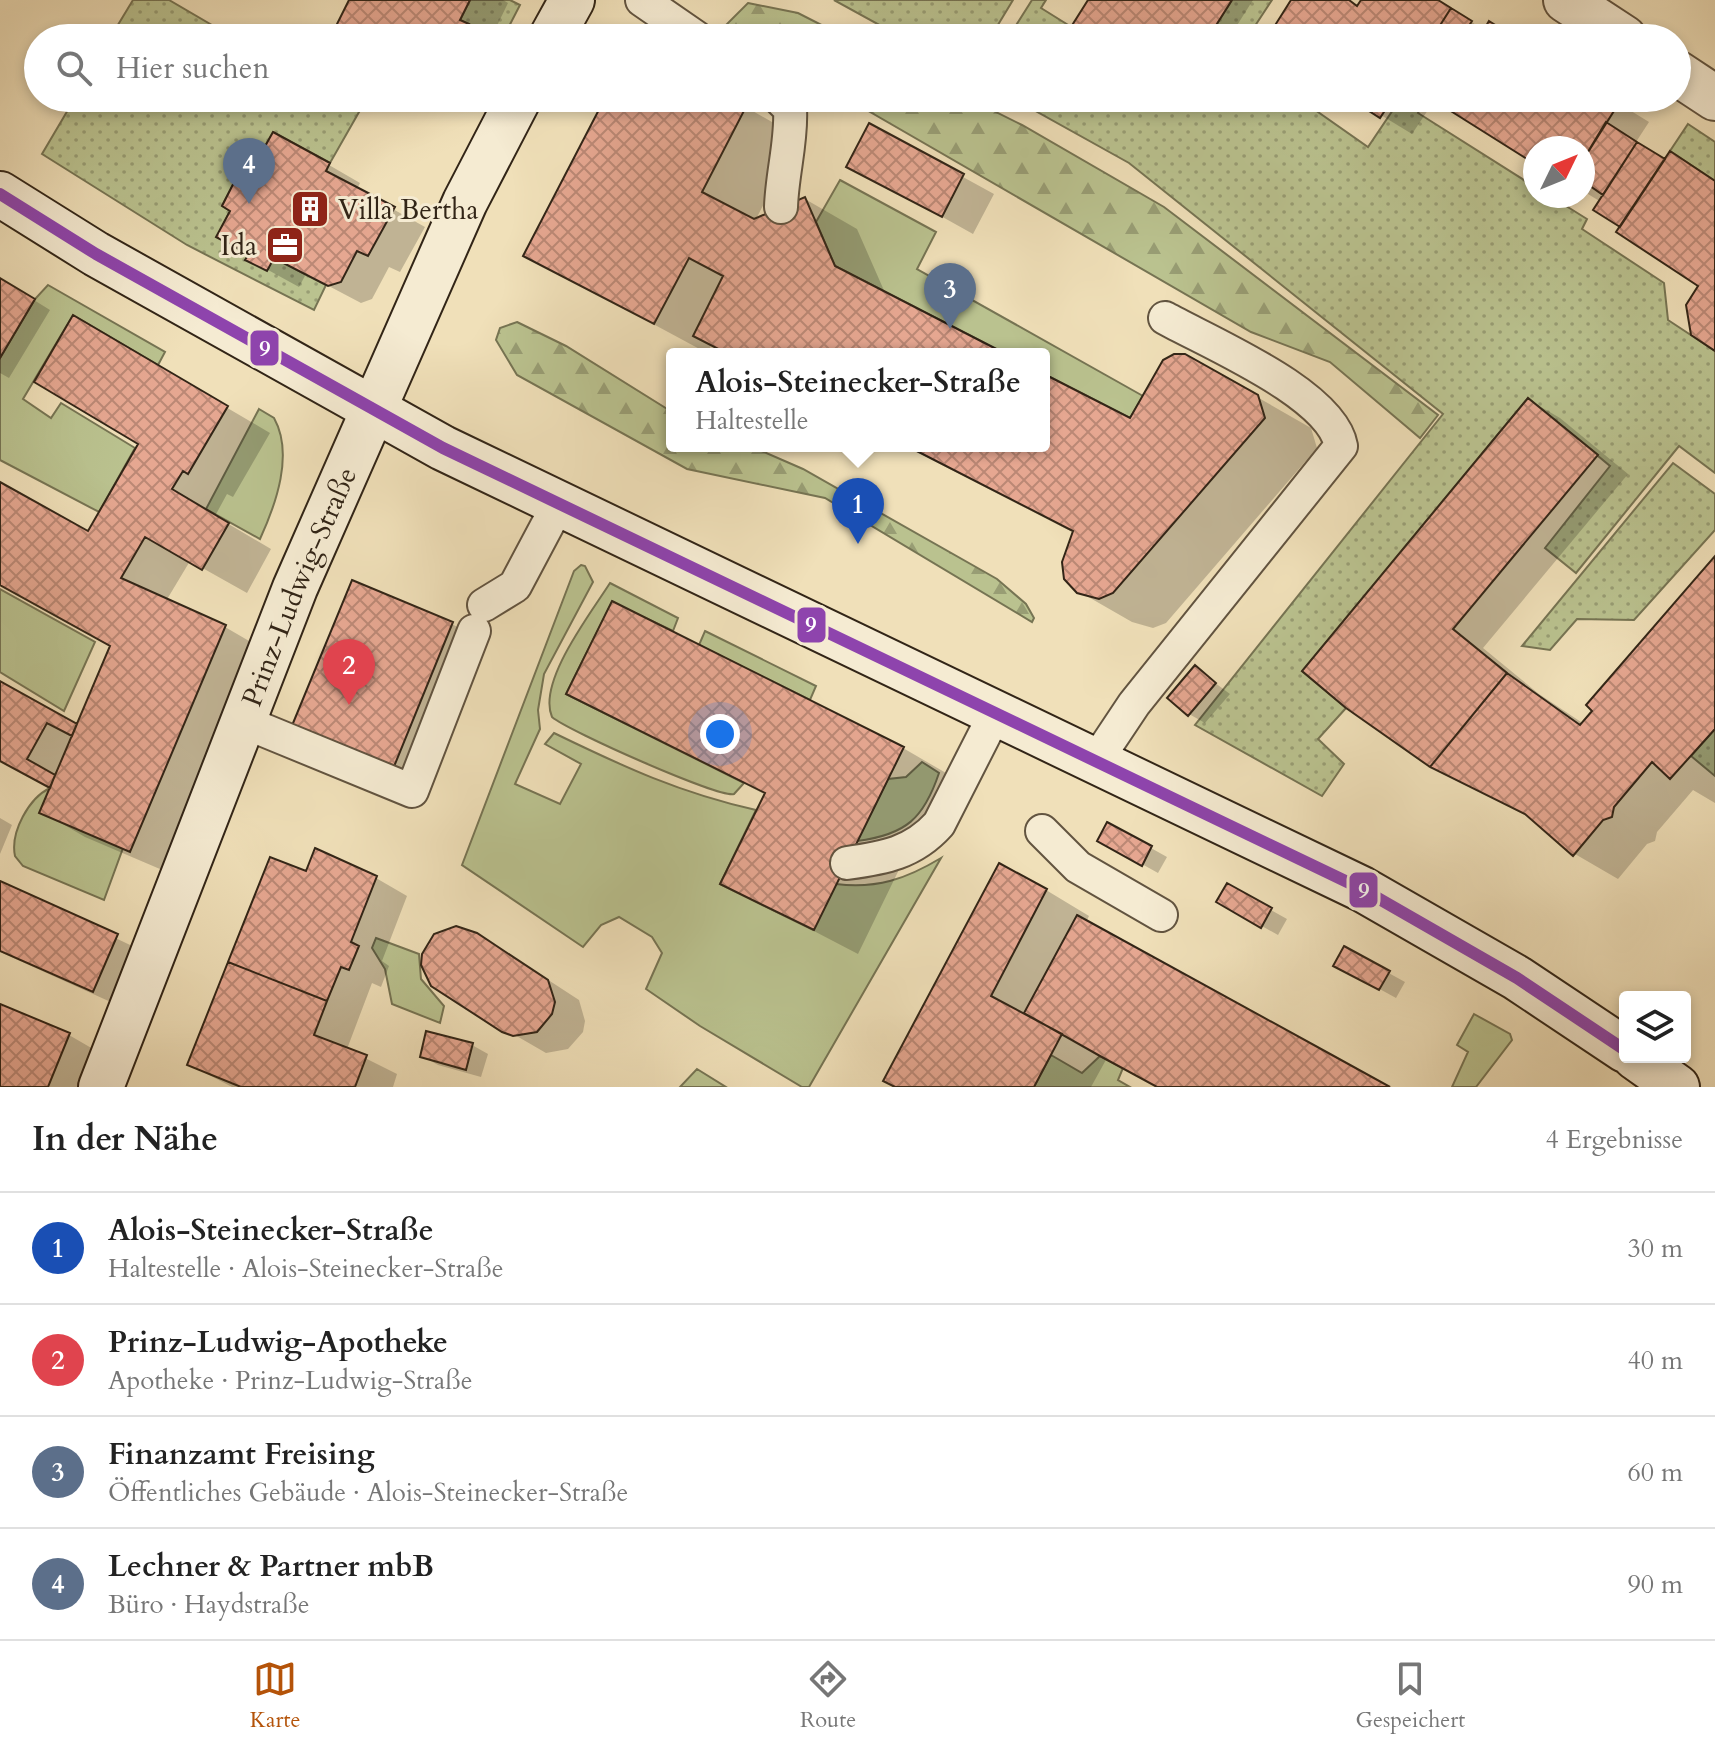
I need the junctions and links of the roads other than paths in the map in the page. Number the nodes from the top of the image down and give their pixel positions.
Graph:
1 (572, 0) edge
2 (642, 0) edge
3 (1566, 0) edge
4 (559, 24) edge
5 (677, 24) edge
6 (1603, 24) edge
7 (1691, 82) edge
8 (1715, 98) edge
9 (512, 112) edge
10 (790, 112) edge
11 (0, 194) edge
12 (781, 207) dead end
13 (1165, 318) dead end
14 (375, 412) junction
15 (558, 505) junction
16 (995, 714) junction
17 (244, 722) junction
18 (1096, 761) junction
19 (1042, 831) dead end
20 (847, 863) dead end
21 (1161, 915) dead end
22 (1619, 1046) edge
23 (1643, 1063) edge
24 (101, 1087) edge
25 (1677, 1087) edge

1 - 4 main road
2 - 5 lane
3 - 6 main road
7 - 8 main road
9 - 14 main road, Prinz-Ludwig-Straße
10 - 12 lane
11 - 14 main road
13 - 18 lane
14 - 15 main road
14 - 17 main road, Prinz-Ludwig-Straße
15 - 16 main road
15 - 17 lane
16 - 18 main road
16 - 20 lane
17 - 24 main road, Prinz-Ludwig-Straße
18 - 22 main road
19 - 21 lane
23 - 25 main road

